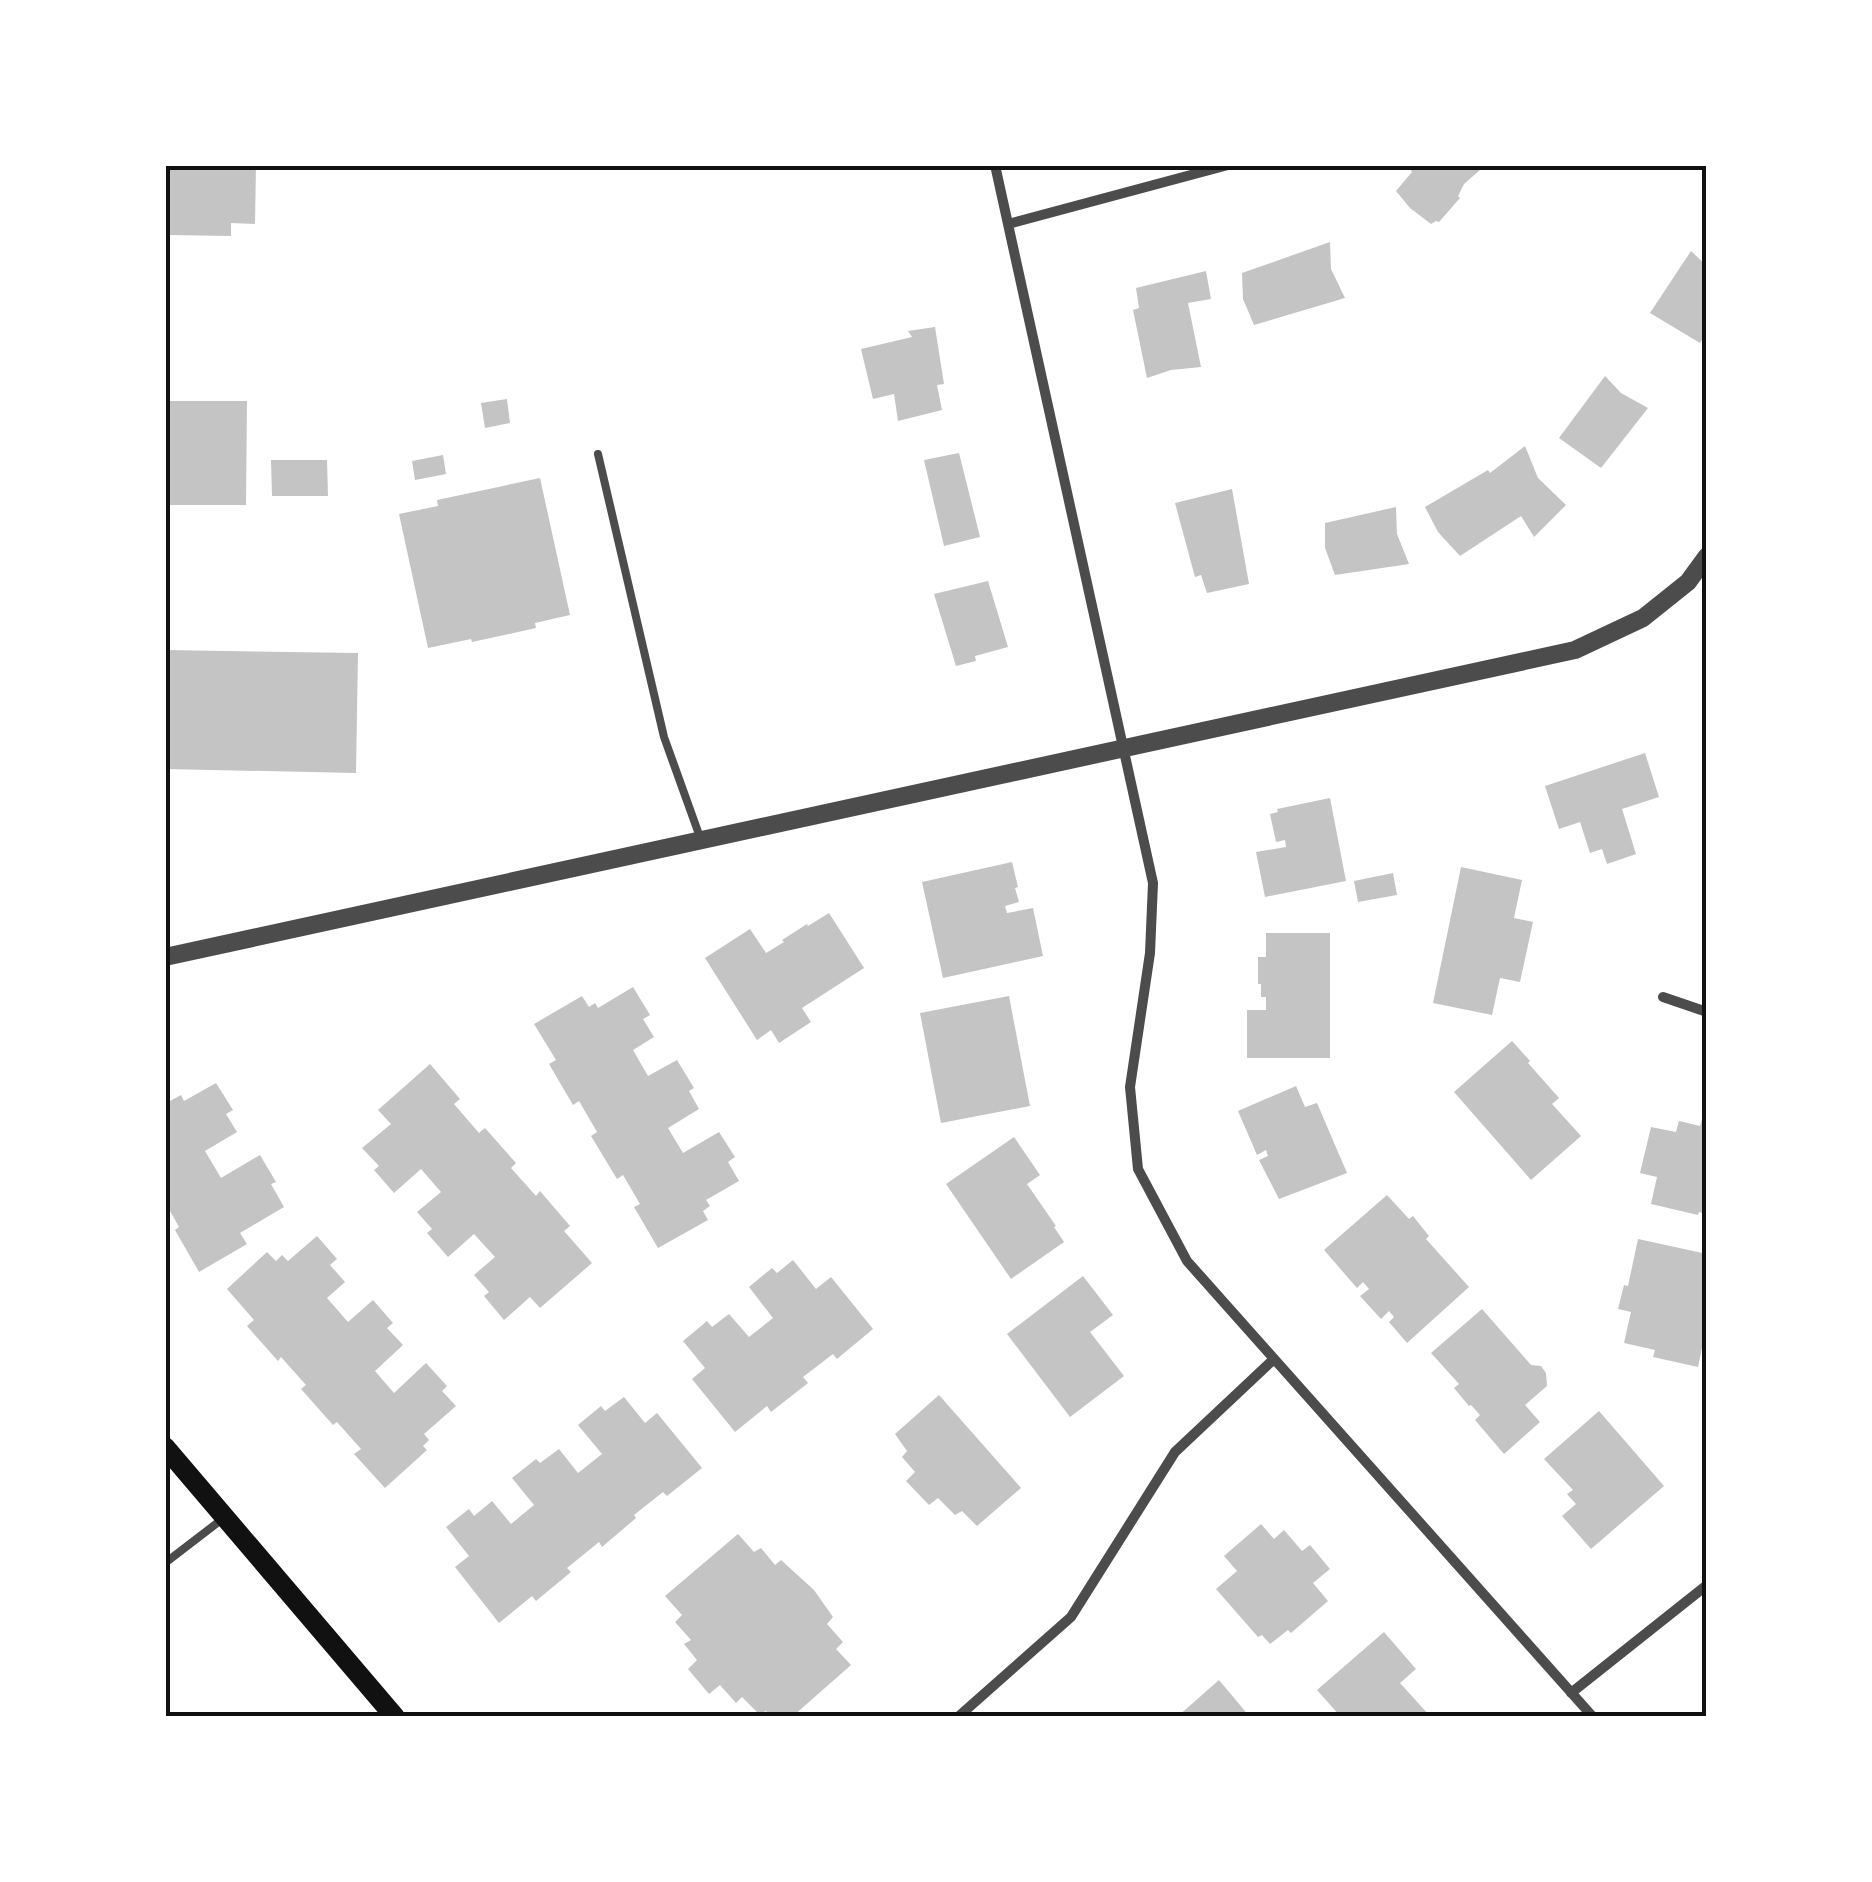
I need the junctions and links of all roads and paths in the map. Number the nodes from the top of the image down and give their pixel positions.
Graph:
1 (995, 165) edge
2 (1228, 165) edge
3 (1008, 224) junction
4 (598, 454) dead end
5 (1707, 556) edge
6 (1123, 748) junction
7 (702, 840) junction
8 (165, 957) edge
9 (1663, 997) dead end
10 (1707, 1012) edge
11 (1274, 1359) junction
12 (165, 1447) edge
13 (225, 1517) junction
14 (165, 1563) edge
15 (1707, 1585) edge
16 (1571, 1693) junction
17 (395, 1717) edge
18 (958, 1717) edge
19 (1592, 1717) edge

1 - 3 street
2 - 3 street
3 - 6 street
4 - 7 lane
5 - 6 street
6 - 7 street
6 - 11 street
7 - 8 street
9 - 10 street
11 - 16 street
11 - 18 street
12 - 13 main road
13 - 14 lane
13 - 17 main road
15 - 16 street
16 - 19 street

